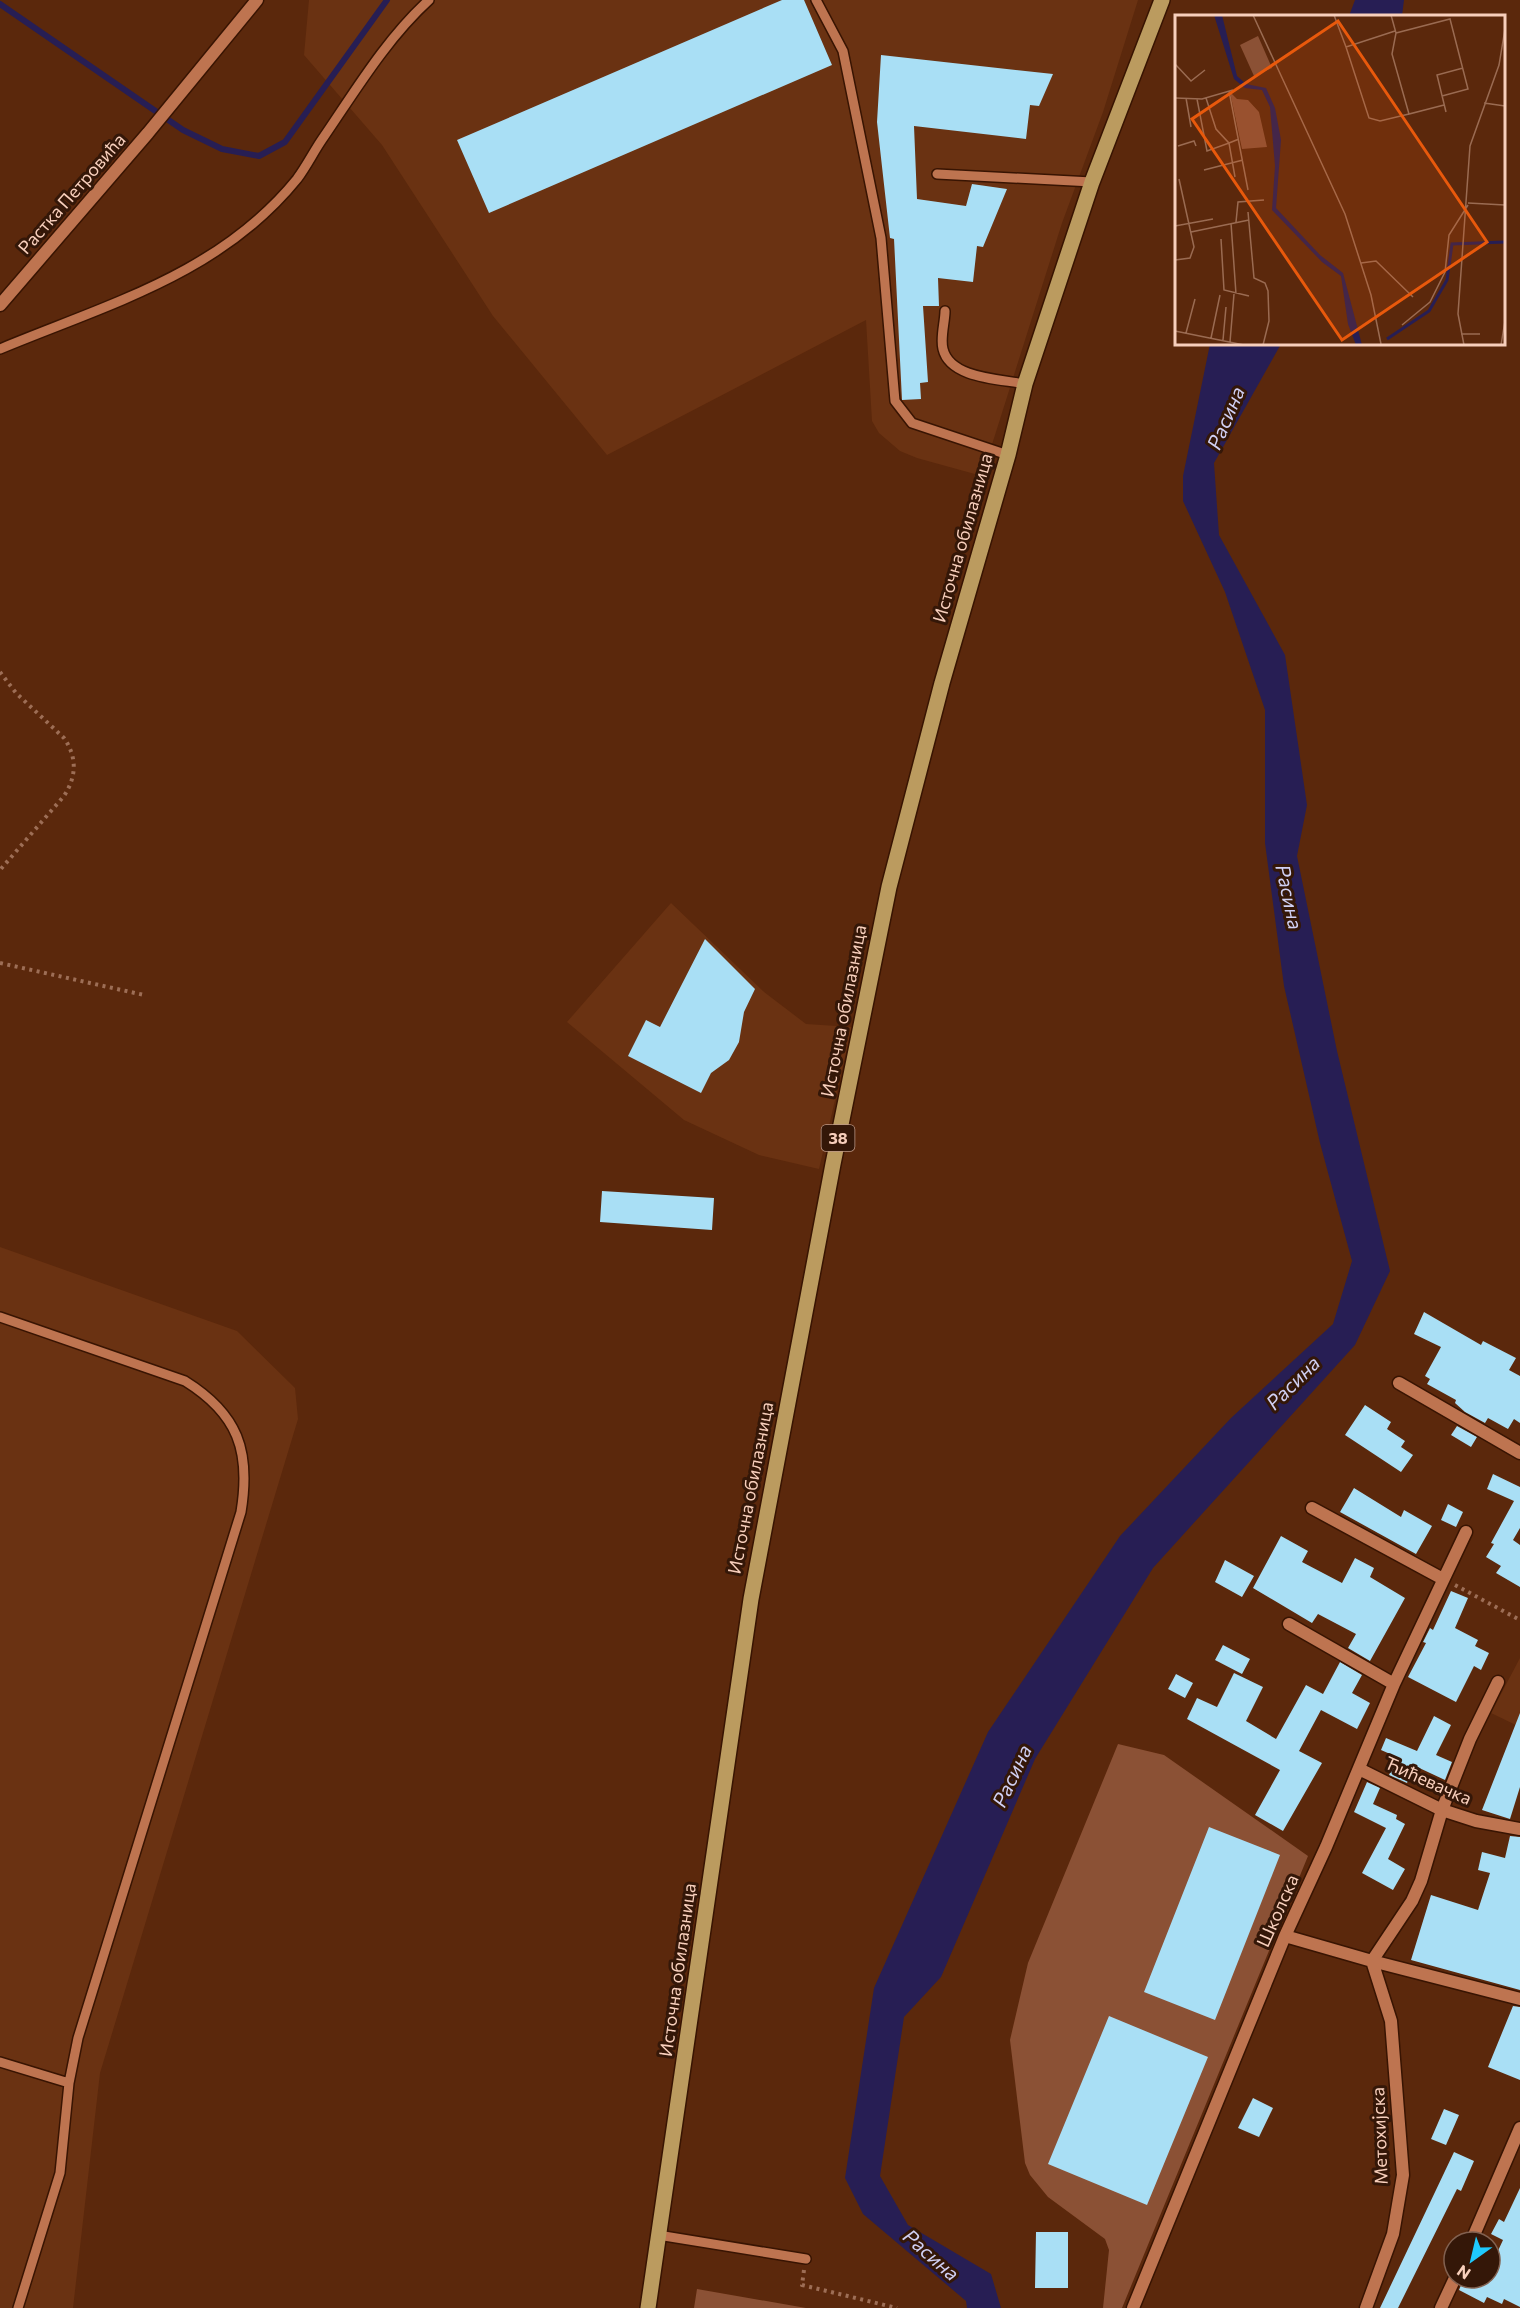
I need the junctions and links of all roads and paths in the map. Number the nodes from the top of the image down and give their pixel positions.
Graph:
1 (257, 0) edge
2 (429, 0) edge
3 (816, 0) edge
4 (1162, 0) edge
5 (937, 174) dead end
6 (1092, 182) junction
7 (0, 305) edge
8 (945, 311) dead end
9 (0, 349) edge
10 (1025, 384) junction
11 (1008, 455) junction
12 (0, 672) edge
13 (0, 870) edge
14 (0, 963) edge
15 (144, 995) dead end
16 (0, 1317) edge
17 (1399, 1383) dead end
18 (1520, 1453) edge
19 (1312, 1508) dead end
20 (1466, 1532) dead end
21 (1443, 1579) junction
22 (1520, 1620) edge
23 (1289, 1624) dead end
24 (1498, 1682) dead end
25 (1394, 1684) junction
26 (1359, 1769) junction
27 (1442, 1810) junction
28 (1520, 1829) edge
29 (1285, 1936) junction
30 (1372, 1961) junction
31 (1520, 1999) edge
32 (0, 2062) edge
33 (69, 2083) junction
34 (1520, 2128) edge
35 (1476, 2230) edge
36 (658, 2235) junction
37 (806, 2259) joint
38 (1450, 2290) edge
39 (18, 2308) edge
40 (648, 2308) edge
41 (897, 2308) edge
42 (1133, 2308) edge
43 (1366, 2308) edge
44 (1442, 2308) edge

1 - 7 street, Растка Петровића
2 - 9 lane
3 - 11 lane
4 - 6 main road, Источна обилазница / 38
5 - 6 lane
6 - 10 main road, Источна обилазница / 38
8 - 10 lane
10 - 11 main road, Источна обилазница / 38
11 - 36 main road, Источна обилазница / 38
12 - 13 path
14 - 15 path
16 - 33 lane
17 - 18 street
19 - 21 street
20 - 21 street, Школска
21 - 22 path
21 - 25 street, Школска
23 - 25 street
24 - 27 street
25 - 26 street, Школска
26 - 27 street, Ћићевачка
26 - 29 street, Школска
27 - 28 street, Ћићевачка
27 - 30 street
29 - 30 street
29 - 42 street, Школска
30 - 31 street
30 - 43 street, Метохијска
32 - 33 lane
33 - 39 lane
34 - 35 street
36 - 37 lane
36 - 40 main road, Источна обилазница / 38
37 - 41 path
38 - 44 street

